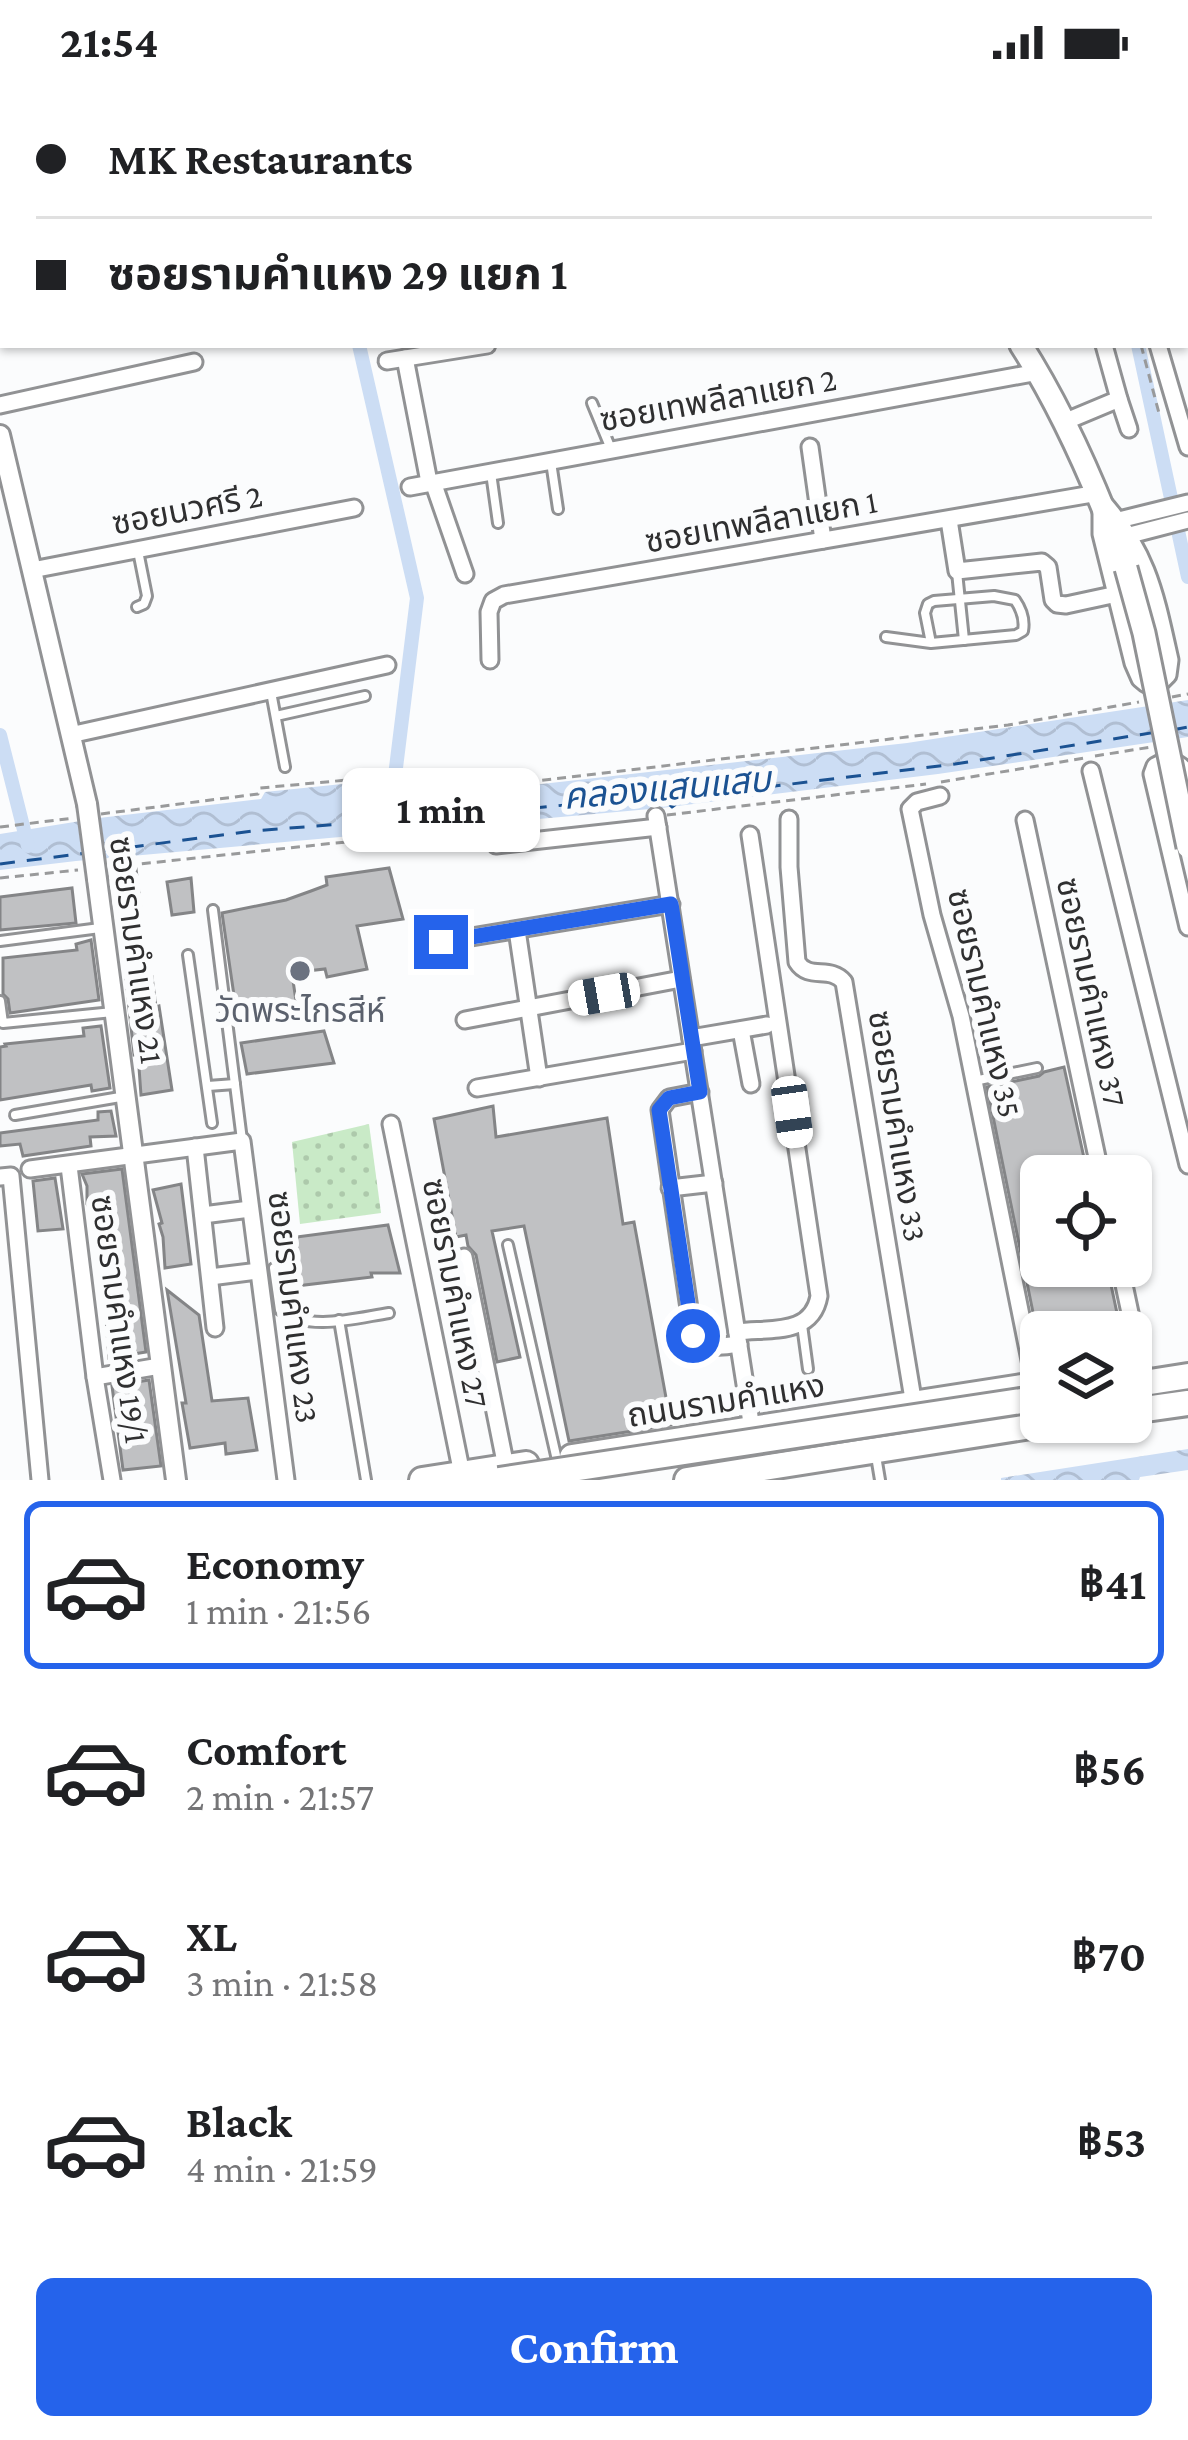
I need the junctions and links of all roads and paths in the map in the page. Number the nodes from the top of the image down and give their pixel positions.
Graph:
1 (470, 348) edge
2 (1028, 348) edge
3 (1105, 348) edge
4 (1142, 348) edge
5 (1159, 348) edge
6 (194, 362) dead end
7 (1037, 372) junction
8 (1119, 399) junction
9 (592, 403) dead end
10 (0, 405) edge
11 (1160, 417) dead end
12 (1064, 422) junction
13 (1129, 429) dead end
14 (0, 435) edge
15 (1188, 446) edge
16 (810, 447) dead end
17 (610, 449) junction
18 (551, 460) junction
19 (491, 471) junction
20 (430, 482) junction
21 (410, 487) dead end
22 (1100, 496) junction
23 (1188, 503) edge
24 (354, 508) dead end
25 (559, 509) dead end
26 (1166, 518) junction
27 (950, 520) junction
28 (1188, 520) edge
29 (498, 523) dead end
30 (1124, 528) junction
31 (824, 541) junction
32 (138, 550) junction
33 (32, 571) junction
34 (957, 571) junction
35 (465, 574) dead end
36 (1117, 595) junction
37 (959, 597) junction
38 (136, 607) dead end
39 (886, 637) dead end
40 (964, 640) junction
41 (932, 643) junction
42 (490, 660) dead end
43 (387, 665) dead end
44 (271, 690) junction
45 (1188, 694) edge
46 (365, 696) dead end
47 (1162, 698) dead end
48 (1140, 702) dead end
49 (275, 716) junction
50 (70, 735) junction
51 (1150, 747) dead end
52 (285, 767) dead end
53 (1091, 771) dead end
54 (1184, 771) edge
55 (940, 796) dead end
56 (673, 807) dead end
57 (88, 812) junction
58 (674, 814) junction
59 (789, 819) dead end
60 (1025, 820) dead end
61 (657, 822) junction
62 (0, 826) edge
63 (506, 830) dead end
64 (750, 835) dead end
65 (496, 845) dead end
66 (1188, 847) edge
67 (96, 872) junction
68 (0, 878) edge
69 (671, 904) junction
70 (213, 910) dead end
71 (1188, 927) edge
72 (103, 928) junction
73 (517, 930) junction
74 (0, 941) edge
75 (441, 942) dead end
76 (188, 955) dead end
77 (681, 980) junction
78 (0, 1001) edge
79 (526, 1008) junction
80 (115, 1012) junction
81 (465, 1020) dead end
82 (767, 1025) dead end
83 (741, 1030) junction
84 (692, 1045) junction
85 (1037, 1068) dead end
86 (539, 1078) junction
87 (974, 1081) junction
88 (235, 1084) junction
89 (751, 1084) dead end
90 (208, 1086) junction
91 (477, 1088) dead end
92 (700, 1092) junction
93 (126, 1096) junction
94 (15, 1115) dead end
95 (212, 1124) dead end
96 (391, 1124) dead end
97 (242, 1141) junction
98 (195, 1147) junction
99 (1097, 1155) edge
100 (134, 1156) junction
101 (1188, 1165) edge
102 (69, 1166) junction
103 (29, 1169) dead end
104 (0, 1177) edge
105 (714, 1183) junction
106 (670, 1188) junction
107 (250, 1209) junction
108 (202, 1215) junction
109 (508, 1245) dead end
110 (464, 1257) dead end
111 (266, 1270) junction
112 (209, 1277) junction
113 (1023, 1311) edge
114 (389, 1313) dead end
115 (339, 1320) junction
116 (802, 1325) junction
117 (215, 1328) dead end
118 (738, 1338) junction
119 (1188, 1362) edge
120 (160, 1366) junction
121 (808, 1369) dead end
122 (1152, 1370) edge
123 (1152, 1375) edge
124 (1188, 1376) edge
125 (95, 1377) junction
126 (1020, 1391) edge
127 (1188, 1391) edge
128 (1020, 1392) edge
129 (1152, 1397) edge
130 (1188, 1402) edge
131 (914, 1405) junction
132 (1152, 1408) edge
133 (1020, 1416) edge
134 (1020, 1427) edge
135 (752, 1429) junction
136 (668, 1434) junction
137 (875, 1448) junction
138 (557, 1460) junction
139 (462, 1474) junction
140 (502, 1474) edge
141 (40, 1480) edge
142 (112, 1480) edge
143 (176, 1480) edge
144 (286, 1480) edge
145 (366, 1480) edge
146 (422, 1480) edge
147 (604, 1480) edge
148 (688, 1480) edge
149 (880, 1480) edge

1 - 20 street
2 - 7 main road
3 - 8 street
4 - 11 path
5 - 15 street
6 - 10 street
7 - 12 main road
7 - 17 street, ซอยเทพลีลาแยก 2
8 - 12 street
8 - 13 street
9 - 17 lane
12 - 22 main road
14 - 33 street, ซอยรามคำแหง 21
16 - 31 street
17 - 18 street, ซอยเทพลีลาแยก 2
18 - 19 street, ซอยเทพลีลาแยก 2
18 - 25 lane
19 - 20 street, ซอยเทพลีลาแยก 2
19 - 29 lane
20 - 21 street, ซอยเทพลีลาแยก 2
20 - 35 street
22 - 27 street, ซอยเทพลีลาแยก 1
22 - 30 street
22 - 36 street
22 - 66 main road, bridge
23 - 26 street
24 - 32 street, ซอยนวศรี 2
26 - 28 street
26 - 30 street
27 - 31 street, ซอยเทพลีลาแยก 1
27 - 34 street
30 - 36 street
31 - 42 street, ซอยเทพลีลาแยก 1
32 - 33 street, ซอยนวศรี 2
32 - 38 lane
33 - 50 street, ซอยรามคำแหง 21
34 - 36 street
34 - 37 lane
37 - 40 lane
37 - 40 lane
37 - 41 lane
39 - 41 lane
40 - 41 lane
43 - 44 street
44 - 49 lane
44 - 50 street
45 - 47 path
46 - 49 lane
48 - 57 path
49 - 52 lane
50 - 57 street, ซอยรามคำแหง 21
51 - 58 path
53 - 101 street
54 - 71 street
55 - 87 street, ซอยรามคำแหง 35
56 - 58 path
57 - 62 path
57 - 67 street, ซอยรามคำแหง 21, bridge
58 - 61 path
59 - 131 street, ซอยรามคำแหง 33
60 - 99 street, ซอยรามคำแหง 37
61 - 65 street
61 - 69 street
63 - 67 path
64 - 116 street
67 - 68 path
67 - 72 street, ซอยรามคำแหง 21
69 - 73 street
69 - 77 street
70 - 88 lane
72 - 74 lane
72 - 80 street, ซอยรามคำแหง 21
73 - 75 street
73 - 79 street
76 - 90 lane
77 - 79 street
77 - 84 street
78 - 80 lane
79 - 81 street
79 - 86 street
80 - 93 street, ซอยรามคำแหง 21
82 - 83 street
83 - 84 street
83 - 89 street
84 - 86 street
84 - 92 street
85 - 87 lane
86 - 91 street
87 - 113 street, ซอยรามคำแหง 35
88 - 90 lane
88 - 97 lane
90 - 95 lane
92 - 105 street
92 - 106 street
93 - 94 lane
93 - 100 street, ซอยรามคำแหง 21
96 - 139 street, ซอยรามคำแหง 27
97 - 98 street
97 - 107 street, ซอยรามคำแหง 23
98 - 100 street
98 - 108 street
100 - 102 street
100 - 120 street, ซอยรามคำแหง 21
102 - 103 street
102 - 125 street, ซอยรามคำแหง 19/1
104 - 141 street
105 - 106 street
105 - 118 street
106 - 118 street
107 - 108 street
107 - 111 street, ซอยรามคำแหง 23
108 - 112 street
109 - 138 lane
110 - 140 street, ซอยรามคำแหง 27
111 - 112 street
111 - 115 lane
111 - 144 street, ซอยรามคำแหง 23
112 - 117 street
114 - 115 lane
115 - 145 lane
116 - 118 street
116 - 121 lane
118 - 135 street
119 - 122 main road
120 - 125 street
120 - 143 street, ซอยรามคำแหง 21
123 - 124 main road
125 - 142 street, ซอยรามคำแหง 19/1
126 - 131 main road, ถนนรามคำแหง
127 - 129 main road
128 - 140 main road, ถนนรามคำแหง, bridge
130 - 132 main road
131 - 135 main road, ถนนรามคำแหง
133 - 147 main road, ถนนรามคำแหง
134 - 137 main road
135 - 136 main road, ถนนรามคำแหง
136 - 138 main road, ถนนรามคำแหง
136 - 148 main road
137 - 148 main road
137 - 149 lane
138 - 140 main road, ถนนรามคำแหง
139 - 140 main road, ถนนรามคำแหง
139 - 146 main road, ถนนรามคำแหง

